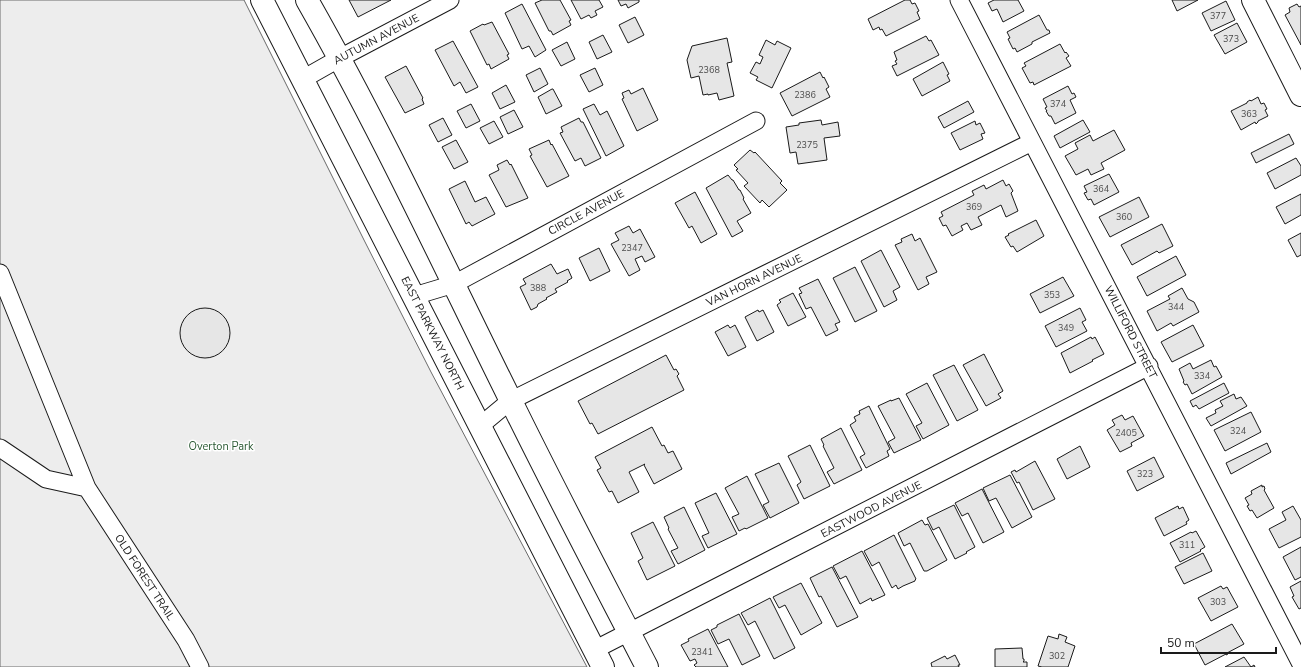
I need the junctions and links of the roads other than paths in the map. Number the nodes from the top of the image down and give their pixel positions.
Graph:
1 (262, 0) edge
2 (307, 0) edge
3 (450, 0) edge
4 (959, 0) edge
5 (1253, 0) edge
6 (340, 58) junction
7 (303, 79) junction
8 (1300, 89) edge
9 (756, 121) dead end
10 (1032, 142) junction
11 (0, 273) edge
12 (454, 284) junction
13 (414, 296) junction
14 (1149, 366) junction
15 (510, 401) junction
16 (480, 426) junction
17 (0, 448) edge
18 (87, 488) junction
19 (630, 632) junction
20 (598, 659) edge
21 (1301, 664) edge
22 (200, 667) edge
23 (647, 667) edge

1 - 7 main road, EAST PARKWAY NORTH
2 - 6 main road
3 - 6 street, AUTUMN AVENUE
4 - 10 street, WILLIFORD STREET
5 - 8 main road
6 - 7 street, AUTUMN AVENUE
6 - 12 main road
7 - 13 main road, EAST PARKWAY NORTH
9 - 12 street, CIRCLE AVENUE
10 - 14 street, WILLIFORD STREET
10 - 15 street, VAN HORN AVENUE
11 - 18 street, OLD FOREST TRAIL
12 - 13 street, CIRCLE AVENUE
12 - 15 main road
13 - 16 main road, EAST PARKWAY NORTH
14 - 19 street, EASTWOOD AVENUE
14 - 21 street, WILLIFORD STREET
15 - 16 street, VAN HORN AVENUE
15 - 19 main road
16 - 20 main road, EAST PARKWAY NORTH
17 - 18 street
18 - 22 street, OLD FOREST TRAIL
19 - 20 street, EASTWOOD AVENUE
19 - 23 main road

